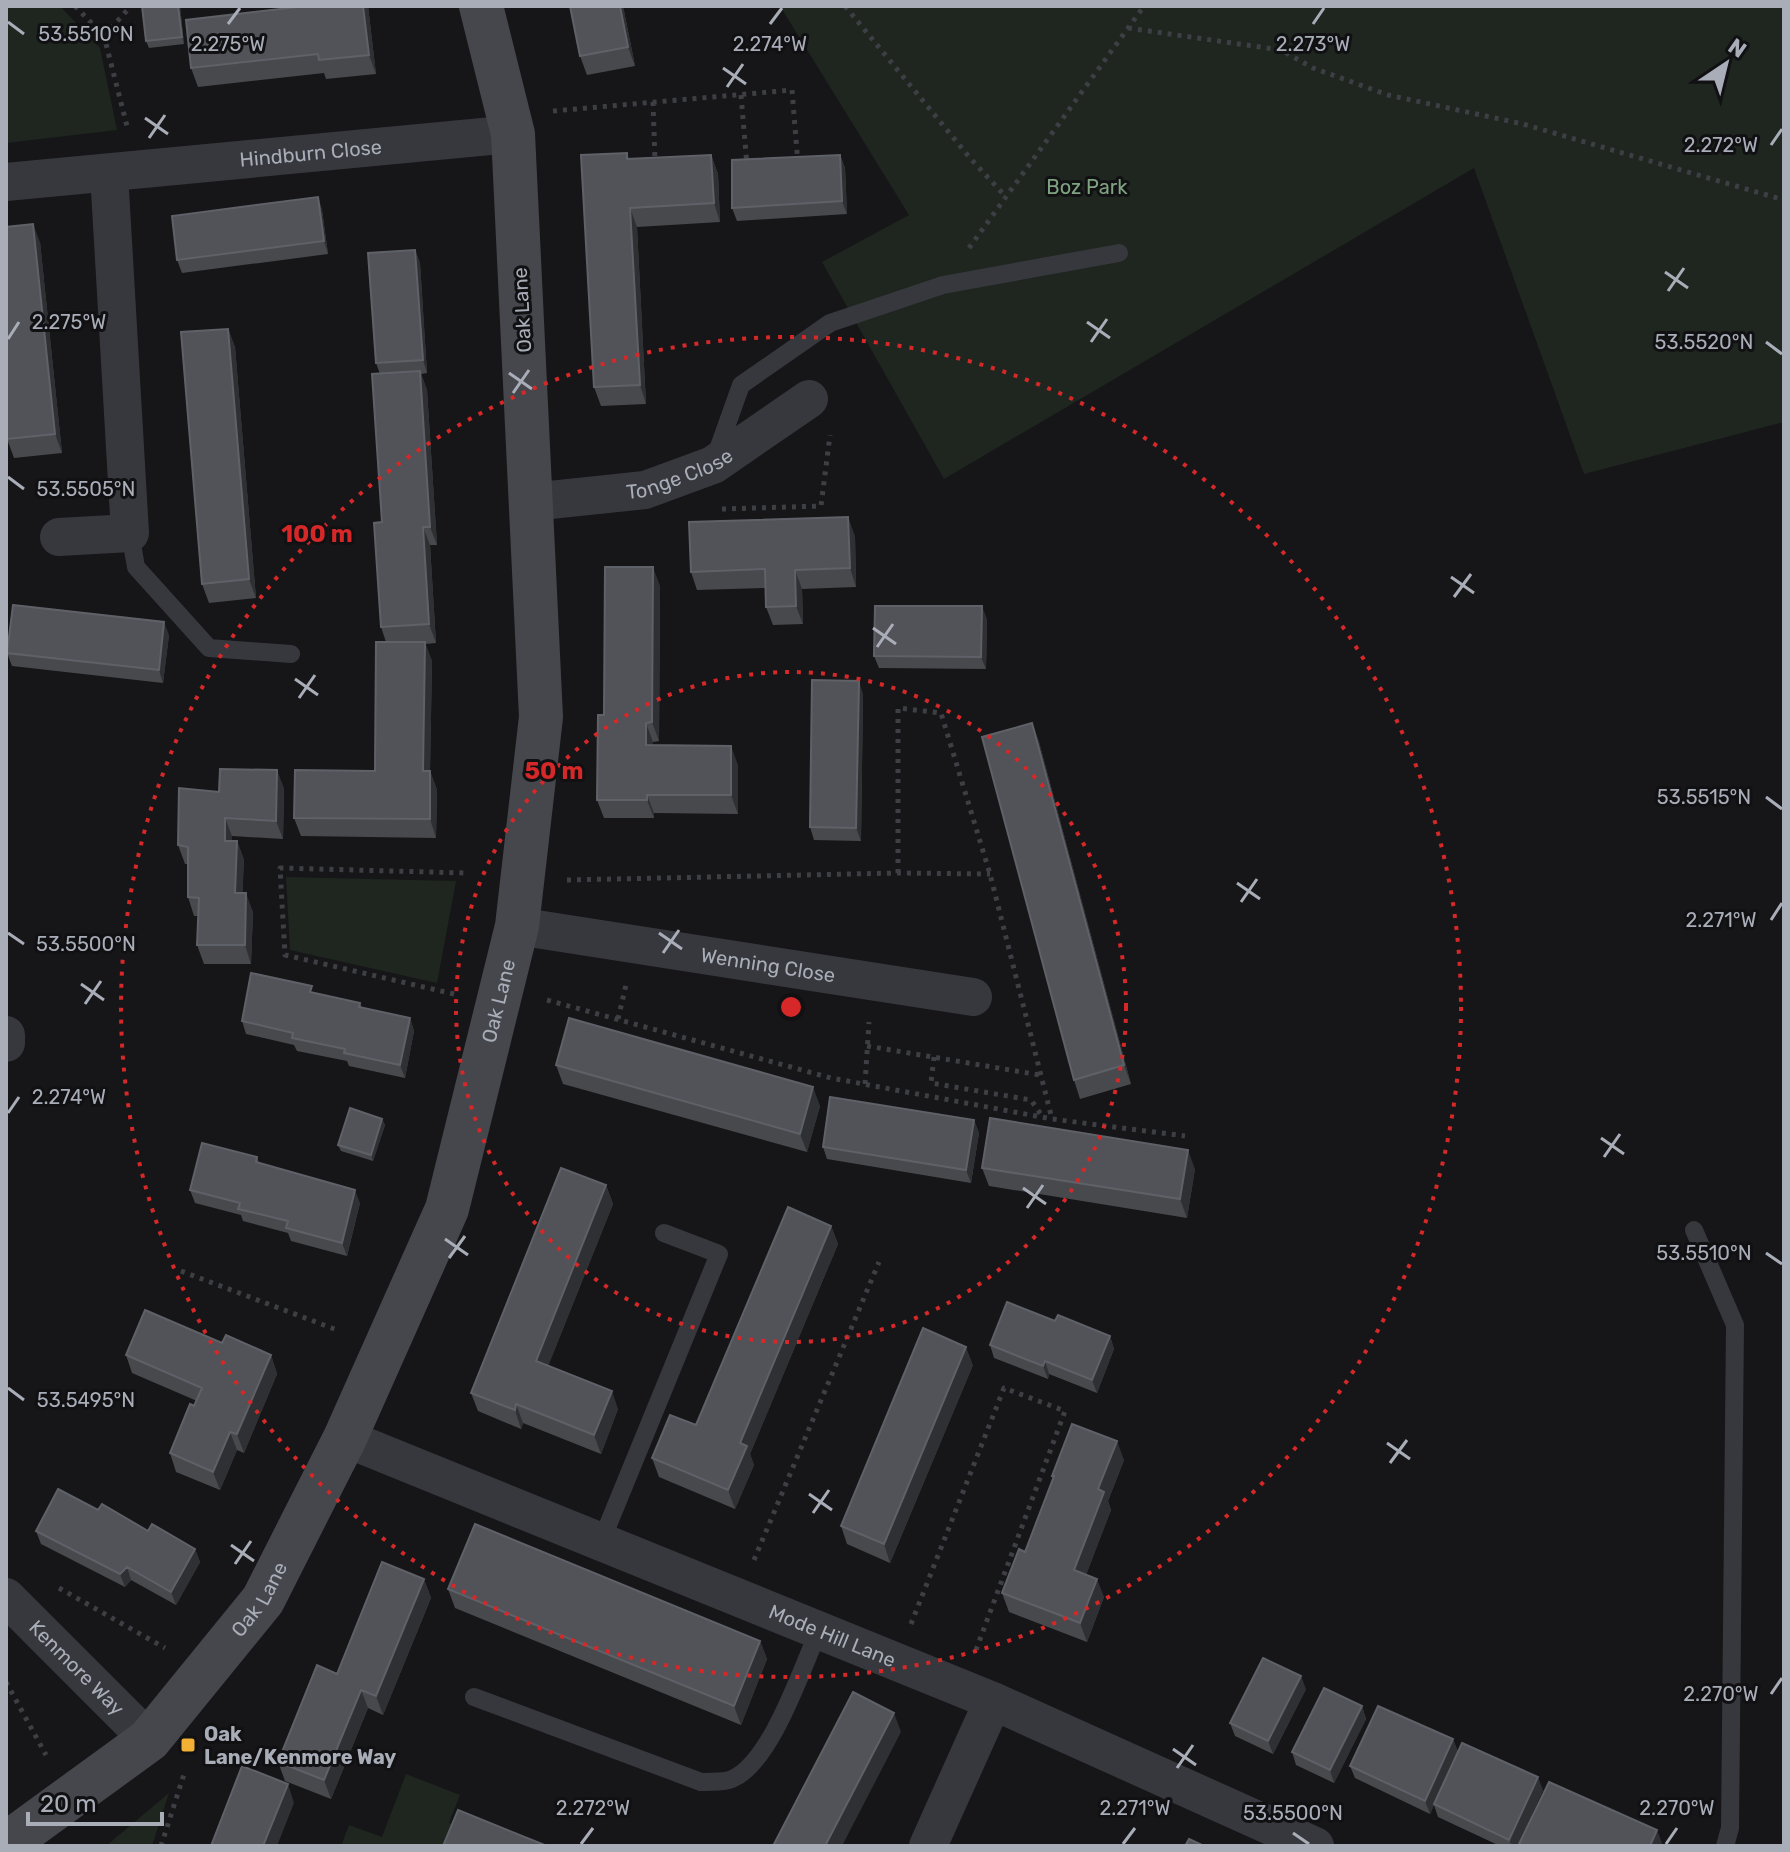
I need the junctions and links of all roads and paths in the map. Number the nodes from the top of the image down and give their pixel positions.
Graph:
1 (75, 6) edge
2 (131, 6) edge
3 (481, 6) edge
4 (845, 6) edge
5 (1144, 6) edge
6 (1128, 28) junction
7 (104, 36) junction
8 (741, 95) junction
9 (653, 102) junction
10 (511, 124) junction
11 (798, 167) edge
12 (123, 171) junction
13 (656, 171) edge
14 (747, 172) edge
15 (6, 182) edge
16 (1006, 197) junction
17 (1784, 200) edge
18 (1119, 253) dead end
19 (943, 285) junction
20 (809, 399) joint
21 (713, 465) junction
22 (531, 502) junction
23 (716, 509) dead end
24 (130, 533) junction
25 (59, 537) dead end
26 (291, 654) dead end
27 (466, 873) dead end
28 (898, 873) junction
29 (990, 874) junction
30 (565, 880) dead end
31 (517, 926) junction
32 (973, 997) dead end
33 (547, 1000) dead end
34 (497, 1006) junction
35 (6, 1035) edge
36 (6, 1043) edge
37 (934, 1057) junction
38 (1040, 1075) junction
39 (865, 1084) junction
40 (1043, 1117) junction
41 (1052, 1119) junction
42 (1185, 1136) dead end
43 (1694, 1230) dead end
44 (664, 1233) dead end
45 (879, 1262) dead end
46 (181, 1271) dead end
47 (337, 1330) dead end
48 (345, 1438) junction
49 (601, 1542) junction
50 (58, 1587) dead end
51 (6, 1597) edge
52 (739, 1597) junction
53 (819, 1630) junction
54 (175, 1653) dead end
55 (896, 1662) junction
56 (6, 1682) edge
57 (977, 1694) junction
58 (474, 1697) dead end
59 (149, 1740) junction
60 (46, 1755) dead end
61 (6, 1844) edge
62 (928, 1846) edge
63 (1315, 1846) edge
64 (1725, 1846) edge

1 - 7 path
2 - 7 path
3 - 10 street, Oak Lane
4 - 16 path
5 - 6 path
6 - 16 path
6 - 17 path
7 - 12 path
8 - 9 path
8 - 11 path
8 - 14 path
9 - 10 path
9 - 13 path
10 - 12 street, Hindburn Close
10 - 22 street, Oak Lane
12 - 15 street, Hindburn Close
12 - 24 street
16 - 19 path
18 - 19 lane
19 - 21 lane
20 - 21 street, Tonge Close
20 - 23 path
21 - 22 street, Tonge Close
22 - 31 street, Oak Lane
24 - 25 street
24 - 26 lane
27 - 34 path
28 - 29 path
28 - 29 path
28 - 30 path
29 - 38 path
31 - 32 street, Wenning Close
31 - 34 street, Oak Lane
33 - 39 path
34 - 48 street, Oak Lane
35 - 36 street
37 - 38 path
37 - 39 path
37 - 40 path
38 - 41 path
39 - 40 path
40 - 41 path
41 - 42 path
43 - 64 lane
44 - 49 lane
45 - 52 path
46 - 47 path
48 - 49 street, Mode Hill Lane
48 - 59 street, Oak Lane
49 - 52 street, Mode Hill Lane
50 - 54 path
51 - 59 street, Kenmore Way
52 - 53 street, Mode Hill Lane
53 - 55 street, Mode Hill Lane
53 - 58 lane
55 - 57 street, Mode Hill Lane
55 - 57 path
56 - 60 path
57 - 62 street
57 - 63 street, Mode Hill Lane
59 - 61 street, Oak Lane

